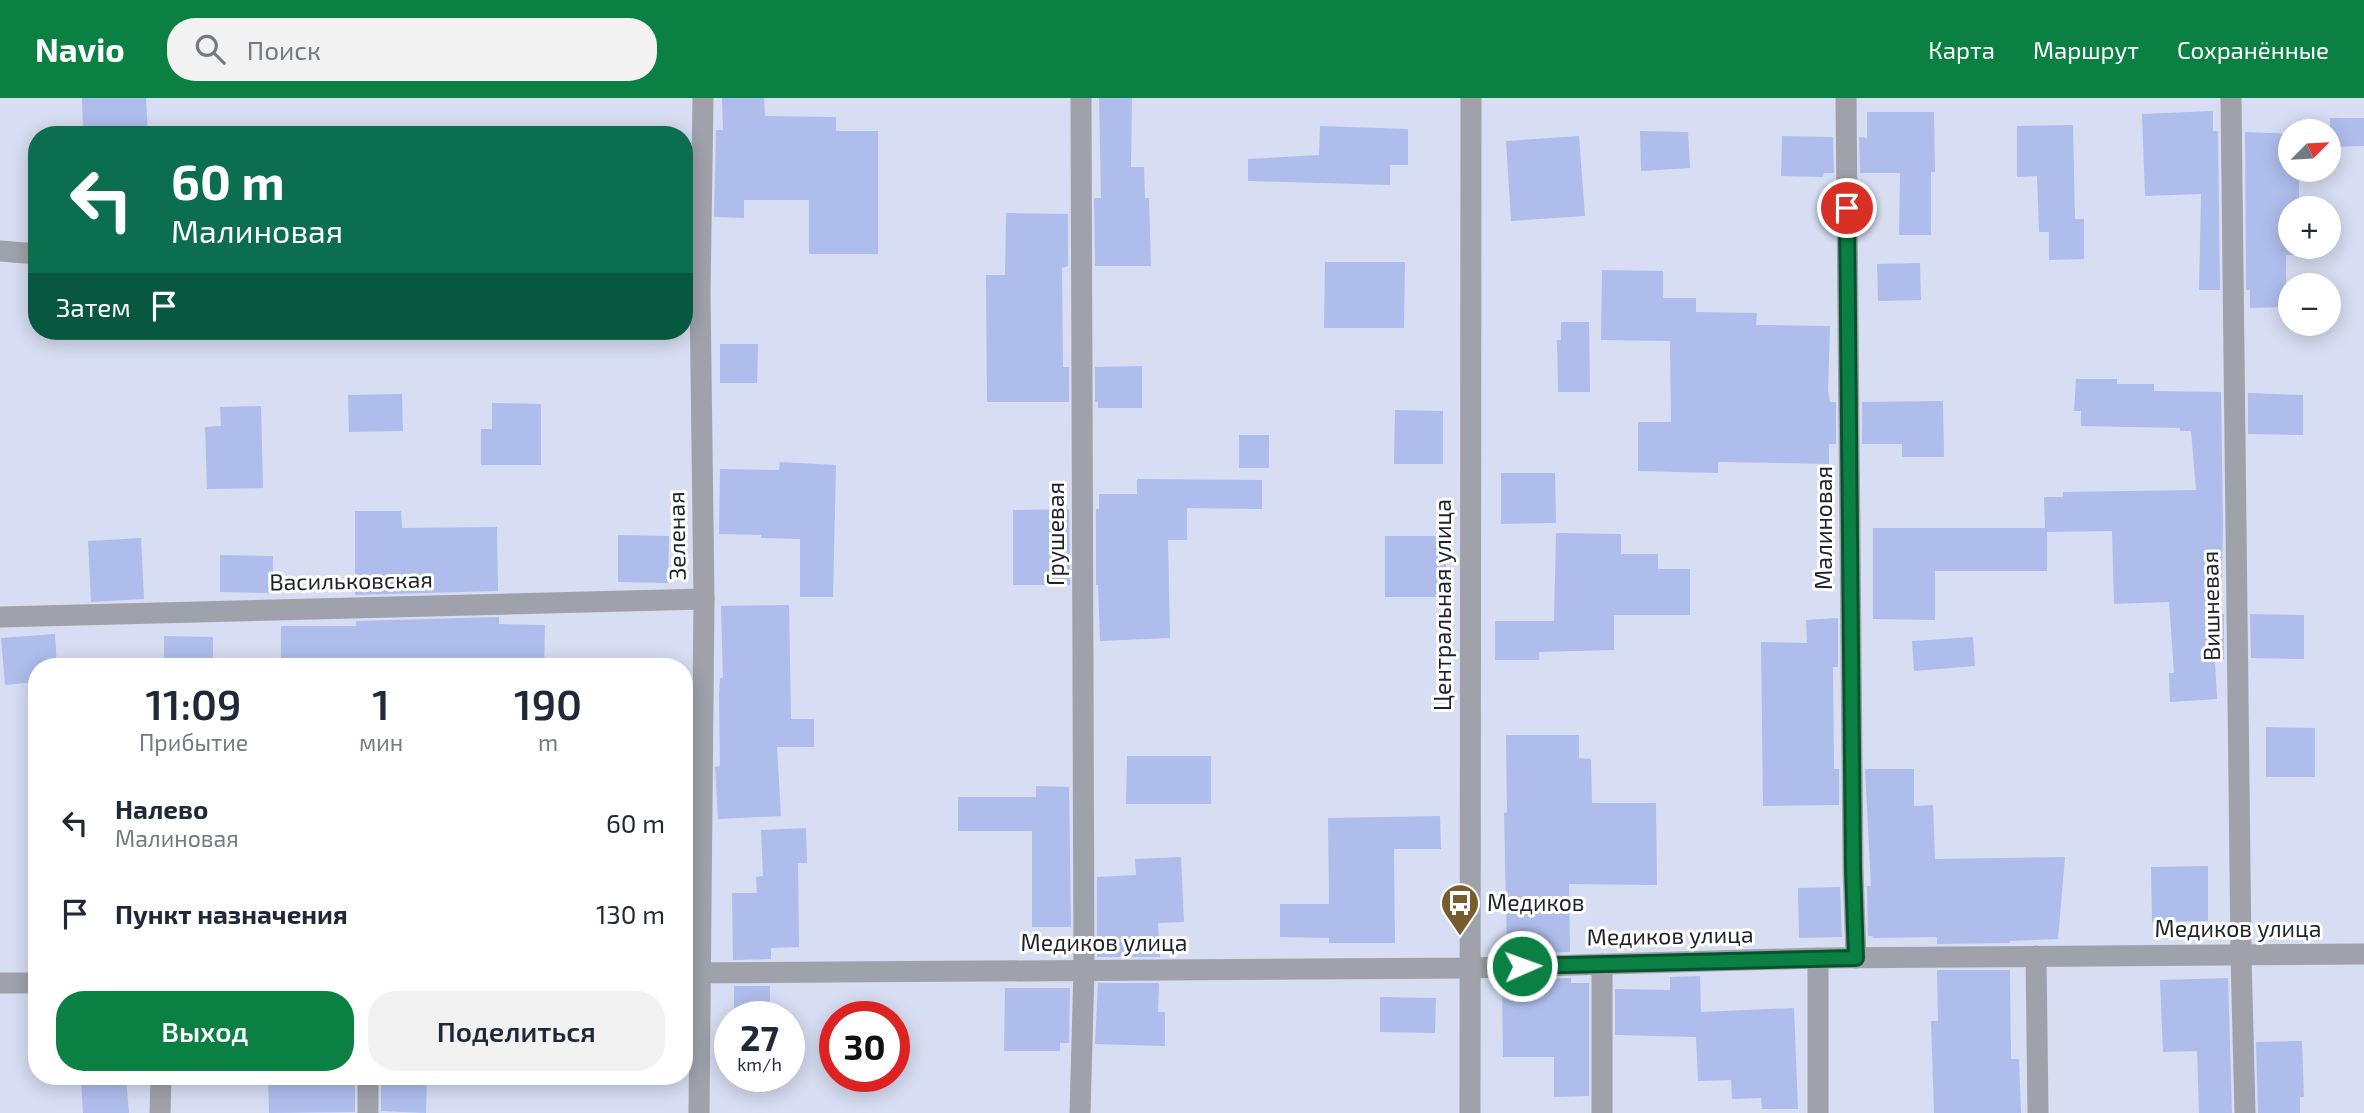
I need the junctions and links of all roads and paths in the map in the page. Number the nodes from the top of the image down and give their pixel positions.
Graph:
1 (703, 98) edge
2 (1082, 98) edge
3 (1471, 98) edge
4 (1846, 98) edge
5 (2231, 98) edge
6 (0, 251) edge
7 (28, 253) edge
8 (693, 275) edge
9 (693, 318) edge
10 (704, 599) junction
11 (0, 617) edge
12 (693, 942) edge
13 (2364, 954) edge
14 (2241, 955) junction
15 (2036, 956) junction
16 (1818, 958) junction
17 (1856, 958) junction
18 (1602, 964) junction
19 (1469, 968) junction
20 (1084, 969) junction
21 (693, 973) edge
22 (0, 983) edge
23 (28, 983) edge
24 (693, 993) edge
25 (161, 1085) edge
26 (368, 1085) edge
27 (160, 1113) edge
28 (368, 1113) edge
29 (699, 1113) edge
30 (1080, 1113) edge
31 (1470, 1113) edge
32 (1602, 1113) edge
33 (1818, 1113) edge
34 (2038, 1113) edge
35 (2245, 1113) edge

1 - 8 street, Зеленая
2 - 20 street, Грушевая
3 - 19 street, Центральная улица
4 - 17 street, Малиновая
5 - 14 street, Вишневая
6 - 7 street
9 - 10 street, Зеленая
10 - 11 street, Васильковская
10 - 12 street, Зеленая
13 - 14 street, Медиков улица
14 - 15 street, Медиков улица
14 - 35 street, Вишневая
15 - 17 street, Медиков улица
15 - 34 street
16 - 17 street, Медиков улица
16 - 18 street, Медиков улица
16 - 33 street
18 - 19 street, Медиков улица
18 - 32 street
19 - 20 street, Медиков улица
19 - 31 street, Центральная улица
20 - 21 street, Медиков улица
20 - 30 street, Грушевая
22 - 23 street
24 - 29 street, Зеленая
25 - 27 street
26 - 28 street

